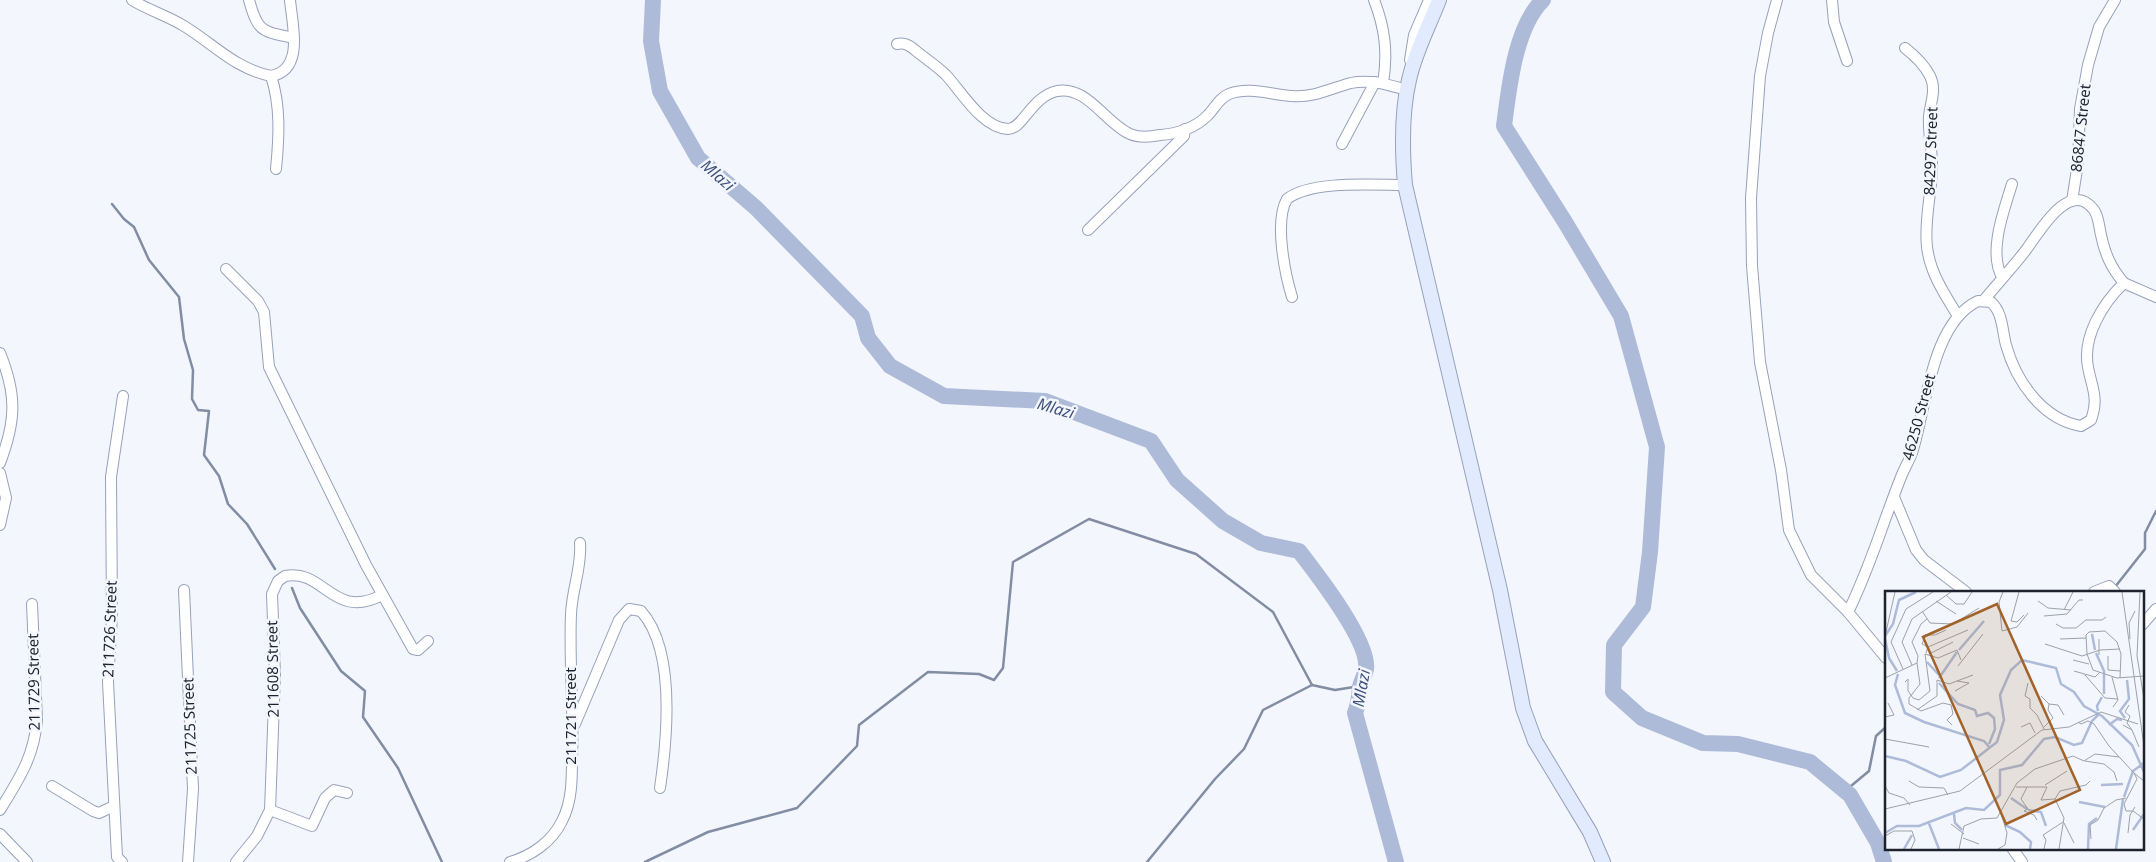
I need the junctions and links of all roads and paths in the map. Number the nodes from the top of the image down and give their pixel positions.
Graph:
1 (132, 0) edge
2 (249, 0) edge
3 (290, 0) edge
4 (1374, 0) edge
5 (1429, 0) edge
6 (1439, 0) edge
7 (1777, 0) edge
8 (1832, 0) edge
9 (2115, 0) edge
10 (294, 38) junction
11 (897, 44) dead end
12 (1905, 48) dead end
13 (1847, 61) dead end
14 (271, 76) junction
15 (1383, 84) junction
16 (1408, 84) junction
17 (1185, 129) junction
18 (1342, 144) dead end
19 (276, 169) dead end
20 (2012, 184) dead end
21 (1405, 185) junction
22 (2072, 201) junction
23 (1088, 230) dead end
24 (226, 269) dead end
25 (2002, 277) junction
26 (2124, 284) junction
27 (1292, 297) dead end
28 (2156, 297) edge
29 (1984, 300) junction
30 (1958, 316) junction
31 (0, 353) edge
32 (123, 396) dead end
33 (0, 463) edge
34 (0, 473) edge
35 (1894, 497) junction
36 (0, 525) edge
37 (580, 542) dead end
38 (184, 590) dead end
39 (1965, 591) edge
40 (2096, 591) edge
41 (2114, 591) edge
42 (382, 595) junction
43 (32, 604) dead end
44 (2156, 609) edge
45 (1848, 612) junction
46 (2144, 623) edge
47 (428, 641) dead end
48 (1885, 657) edge
49 (573, 728) junction
50 (52, 786) dead end
51 (660, 788) dead end
52 (348, 793) dead end
53 (114, 806) junction
54 (0, 810) edge
55 (270, 810) junction
56 (0, 834) edge
57 (2014, 850) edge
58 (117, 860) edge
59 (2024, 861) edge
60 (27, 862) edge
61 (188, 862) edge
62 (236, 862) edge
63 (510, 862) edge
64 (1603, 862) edge

1 - 14 street
2 - 10 street
3 - 10 street
4 - 15 street
5 - 16 street
6 - 16 street
7 - 45 street
8 - 13 street
9 - 22 street, 86847 Street
10 - 14 street
11 - 17 street
12 - 30 street, 84297 Street
14 - 19 street
15 - 16 street
15 - 17 street
15 - 18 street
16 - 21 street
17 - 23 street
20 - 25 street
21 - 27 street
21 - 64 street
22 - 25 street
22 - 26 street
24 - 42 street
25 - 29 street
26 - 28 street
26 - 29 street
29 - 30 street, 46250 Street
30 - 35 street, 46250 Street
31 - 33 street
32 - 53 street, 211726 Street
34 - 36 street
35 - 39 street
35 - 45 street, 46250 Street
37 - 49 street, 211721 Street
38 - 61 street, 211725 Street
40 - 41 street
42 - 47 street
42 - 55 street, 211608 Street
43 - 54 street, 211729 Street
44 - 46 street
45 - 48 street
49 - 51 street
49 - 63 street, 211721 Street
50 - 53 street
52 - 55 street
53 - 58 street, 211726 Street
55 - 62 street, 211608 Street
56 - 60 street
57 - 59 street

